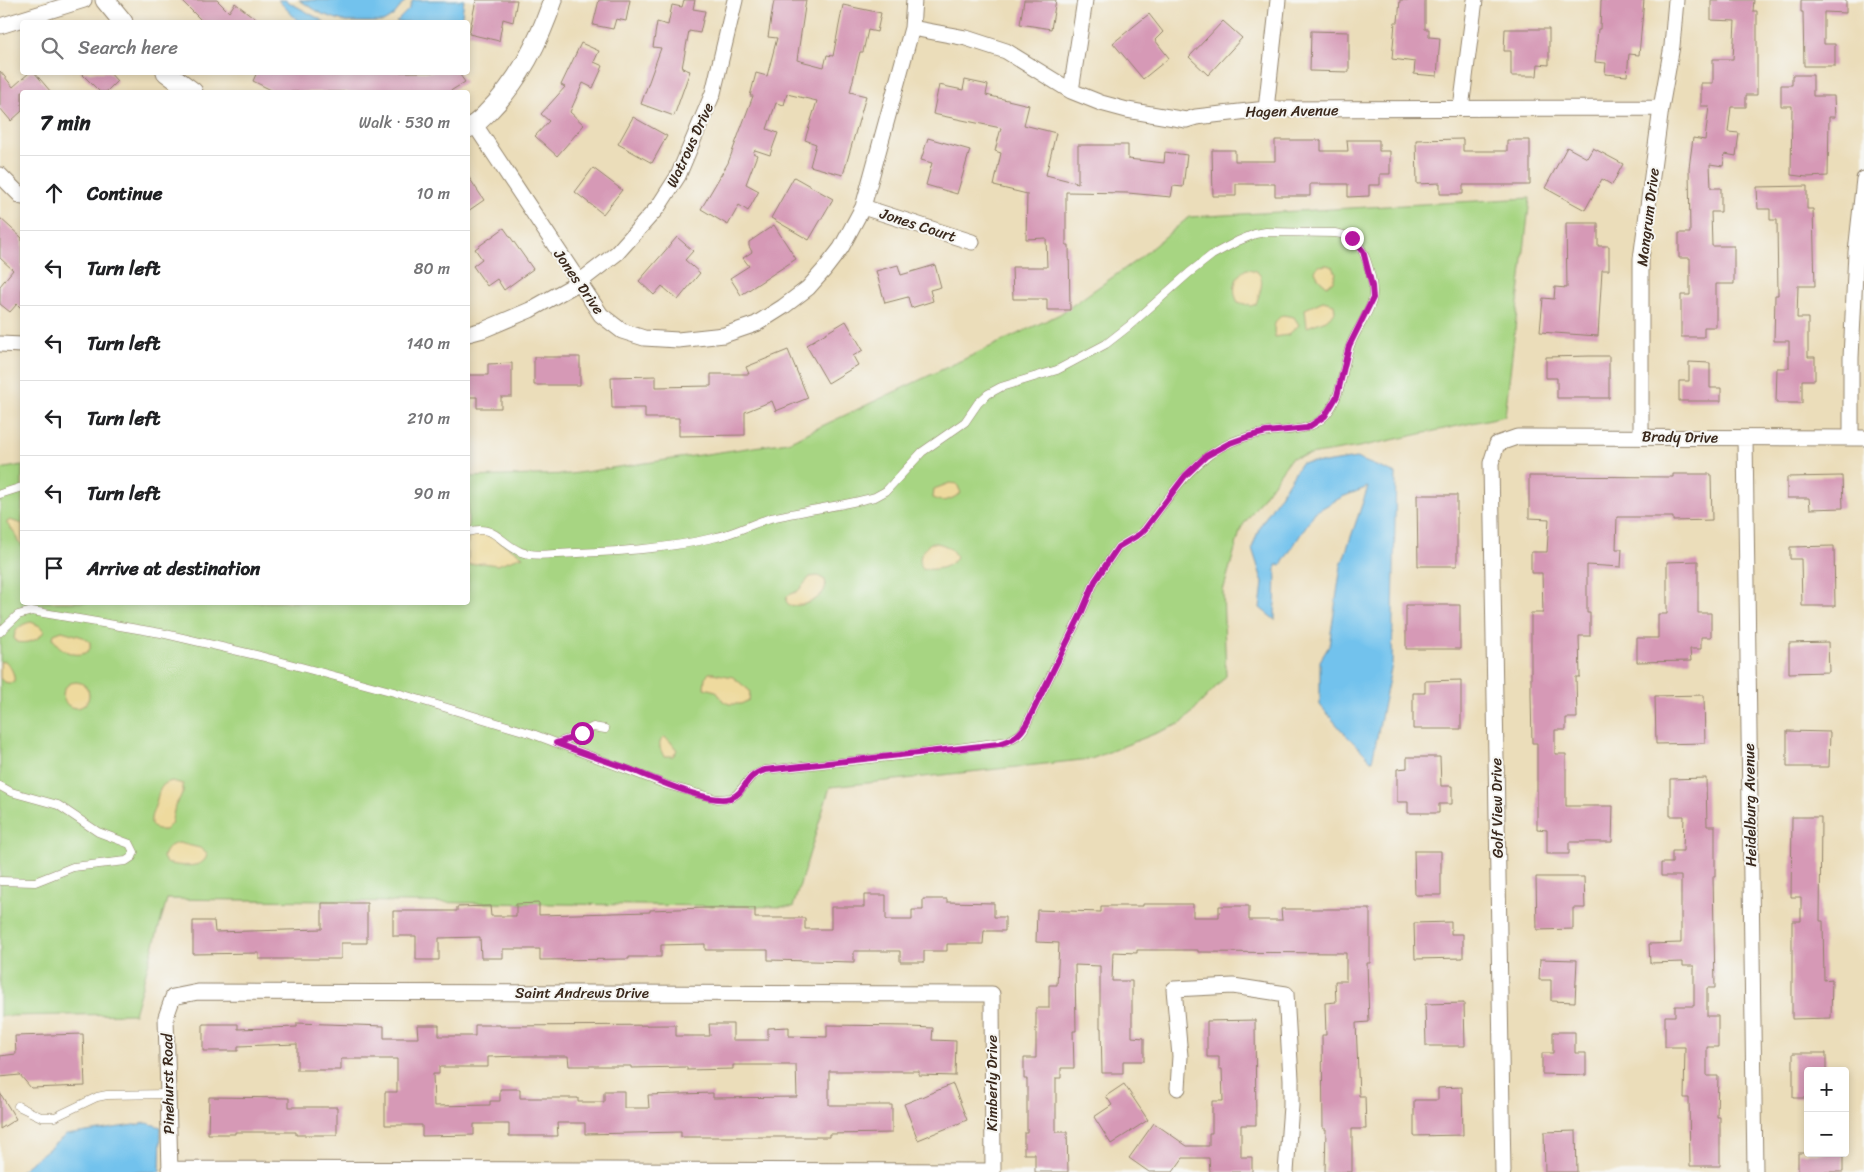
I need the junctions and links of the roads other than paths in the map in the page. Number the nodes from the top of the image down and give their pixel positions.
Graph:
1 (84, 0) edge
2 (105, 0) edge
3 (553, 0) edge
4 (735, 0) edge
5 (914, 0) edge
6 (1085, 0) edge
7 (1278, 0) edge
8 (1475, 0) edge
9 (1676, 0) edge
10 (121, 20) edge
11 (0, 26) edge
12 (912, 28) junction
13 (170, 75) edge
14 (190, 90) edge
15 (1070, 91) junction
16 (1460, 108) junction
17 (1661, 108) junction
18 (1266, 109) junction
19 (471, 127) edge
20 (0, 175) edge
21 (1864, 179) edge
22 (20, 195) edge
23 (863, 207) junction
24 (972, 242) dead end
25 (578, 283) junction
26 (470, 333) edge
27 (0, 344) edge
28 (20, 345) edge
29 (1640, 436) junction
30 (1744, 438) junction
31 (1858, 438) edge
32 (1496, 444) joint
33 (20, 488) edge
34 (0, 494) edge
35 (470, 532) edge
36 (0, 632) edge
37 (606, 729) dead end
38 (556, 743) junction
39 (0, 786) edge
40 (0, 881) edge
41 (992, 994) joint
42 (173, 997) joint
43 (1178, 1088) dead end
44 (168, 1094) junction
45 (18, 1106) dead end
46 (170, 1170) edge
47 (993, 1171) edge
48 (1286, 1172) edge
49 (1503, 1172) edge
50 (1755, 1172) edge

1 - 11 street
2 - 10 street
3 - 19 street
4 - 25 street, Watrous Drive
5 - 12 street, Jones Drive
6 - 15 street
7 - 18 street
8 - 16 street
9 - 17 street, Mangrum Drive
12 - 15 street, Hagen Avenue
12 - 23 street, Jones Drive
13 - 14 street
15 - 18 street, Hagen Avenue
16 - 17 street, Hagen Avenue
16 - 18 street, Hagen Avenue
17 - 29 street, Mangrum Drive
19 - 25 street, Jones Drive
20 - 22 street
21 - 31 street
23 - 24 street, Jones Court
23 - 25 street, Jones Drive
25 - 26 street, Watrous Drive
27 - 28 street
29 - 30 street, Brady Drive
29 - 32 street, Brady Drive
30 - 31 street, Brady Drive
30 - 50 street, Heidelburg Avenue
32 - 49 street, Golf View Drive
33 - 34 lane
35 - 38 lane
36 - 38 lane
37 - 38 lane
39 - 40 lane
41 - 42 street, Saint Andrews Drive
41 - 47 street, Kimberly Drive
42 - 44 street, Pinehurst Road
43 - 48 street
44 - 45 lane
44 - 46 street, Pinehurst Road
46 - 47 street

